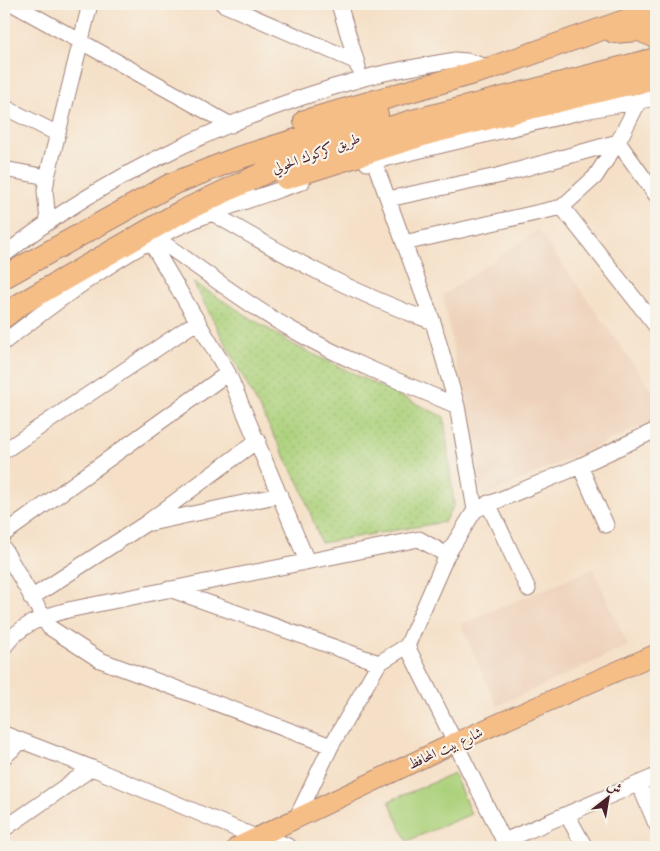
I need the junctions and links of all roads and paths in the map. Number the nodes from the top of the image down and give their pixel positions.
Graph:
1 (13, 4) edge
2 (90, 4) edge
3 (223, 4) edge
4 (339, 4) edge
5 (653, 11) edge
6 (656, 37) edge
7 (81, 40) junction
8 (565, 42) junction
9 (656, 45) edge
10 (656, 61) edge
11 (357, 62) junction
12 (491, 68) junction
13 (362, 78) junction
14 (656, 79) edge
15 (619, 86) junction
16 (656, 98) edge
17 (639, 100) junction
18 (583, 103) junction
19 (4, 107) edge
20 (231, 125) junction
21 (58, 134) junction
22 (320, 140) junction
23 (618, 142) junction
24 (374, 161) junction
25 (4, 168) edge
26 (47, 177) junction
27 (170, 185) junction
28 (656, 195) edge
29 (388, 199) junction
30 (562, 207) junction
31 (181, 212) junction
32 (214, 214) junction
33 (48, 221) junction
34 (153, 240) junction
35 (404, 243) junction
36 (4, 256) edge
37 (4, 277) edge
38 (4, 317) edge
39 (198, 321) junction
40 (433, 322) junction
41 (656, 326) edge
42 (4, 342) edge
43 (228, 373) junction
44 (457, 406) junction
45 (656, 431) edge
46 (258, 440) junction
47 (4, 451) edge
48 (580, 466) junction
49 (280, 495) junction
50 (481, 506) junction
51 (145, 524) junction
52 (606, 526) dead end
53 (4, 534) edge
54 (4, 549) edge
55 (447, 555) junction
56 (308, 561) junction
57 (169, 589) junction
58 (528, 589) dead end
59 (31, 598) junction
60 (42, 617) junction
61 (407, 646) junction
62 (4, 647) edge
63 (656, 654) edge
64 (379, 663) junction
65 (4, 734) edge
66 (22, 741) junction
67 (454, 743) junction
68 (331, 746) junction
69 (4, 757) edge
70 (92, 768) junction
71 (656, 776) edge
72 (639, 784) junction
73 (567, 816) junction
74 (296, 819) junction
75 (656, 824) edge
76 (4, 829) edge
77 (258, 840) edge
78 (505, 844) edge
79 (237, 847) edge
80 (290, 847) edge
81 (585, 847) edge

1 - 7 street
2 - 7 street
3 - 11 street
4 - 11 street
5 - 8 highway
6 - 8 highway
7 - 20 street
7 - 21 street
8 - 12 highway
9 - 22 highway, طريق كركوك الحولي
10 - 15 highway
10 - 22 highway, طريق كركوك الحولي
11 - 13 street
12 - 13 street
12 - 27 highway
13 - 20 street
14 - 15 highway
15 - 18 highway
16 - 17 street
17 - 18 street
17 - 23 street
18 - 24 street
18 - 31 highway
19 - 21 street
20 - 33 street
21 - 26 street
22 - 27 highway, طريق كركوك الحولي
22 - 31 highway, طريق كركوك الحولي
23 - 28 street
23 - 29 street
23 - 30 street
24 - 29 street
24 - 32 street
25 - 26 street
26 - 33 street
27 - 37 highway, طريق كركوك الحولي
29 - 35 street
30 - 35 street
30 - 41 street
31 - 38 highway, طريق كركوك الحولي
32 - 34 street
32 - 40 street
33 - 36 street
34 - 39 street
34 - 42 street
34 - 44 street
35 - 40 street
39 - 43 street
39 - 47 street
40 - 44 street
43 - 46 street
43 - 53 street
44 - 50 street
45 - 48 street
46 - 49 street
46 - 51 street
48 - 50 street
48 - 52 street
49 - 51 street
49 - 56 street
50 - 55 street
50 - 58 street
51 - 59 street
54 - 59 street
55 - 56 street
55 - 61 street
56 - 57 street
57 - 60 street
57 - 64 street
59 - 60 street
60 - 62 street
60 - 68 street
61 - 64 street
61 - 67 street
63 - 67 main road, شارع بيت المحافظ
64 - 68 street
65 - 66 street
66 - 69 street
66 - 70 street
67 - 74 main road, شارع بيت المحافظ
67 - 78 street
68 - 74 street
70 - 76 street
70 - 77 street
71 - 72 street
72 - 73 street
72 - 75 street
73 - 78 street
73 - 81 street
74 - 77 main road, شارع بيت المحافظ
77 - 79 main road, شارع بيت المحافظ
77 - 80 street

